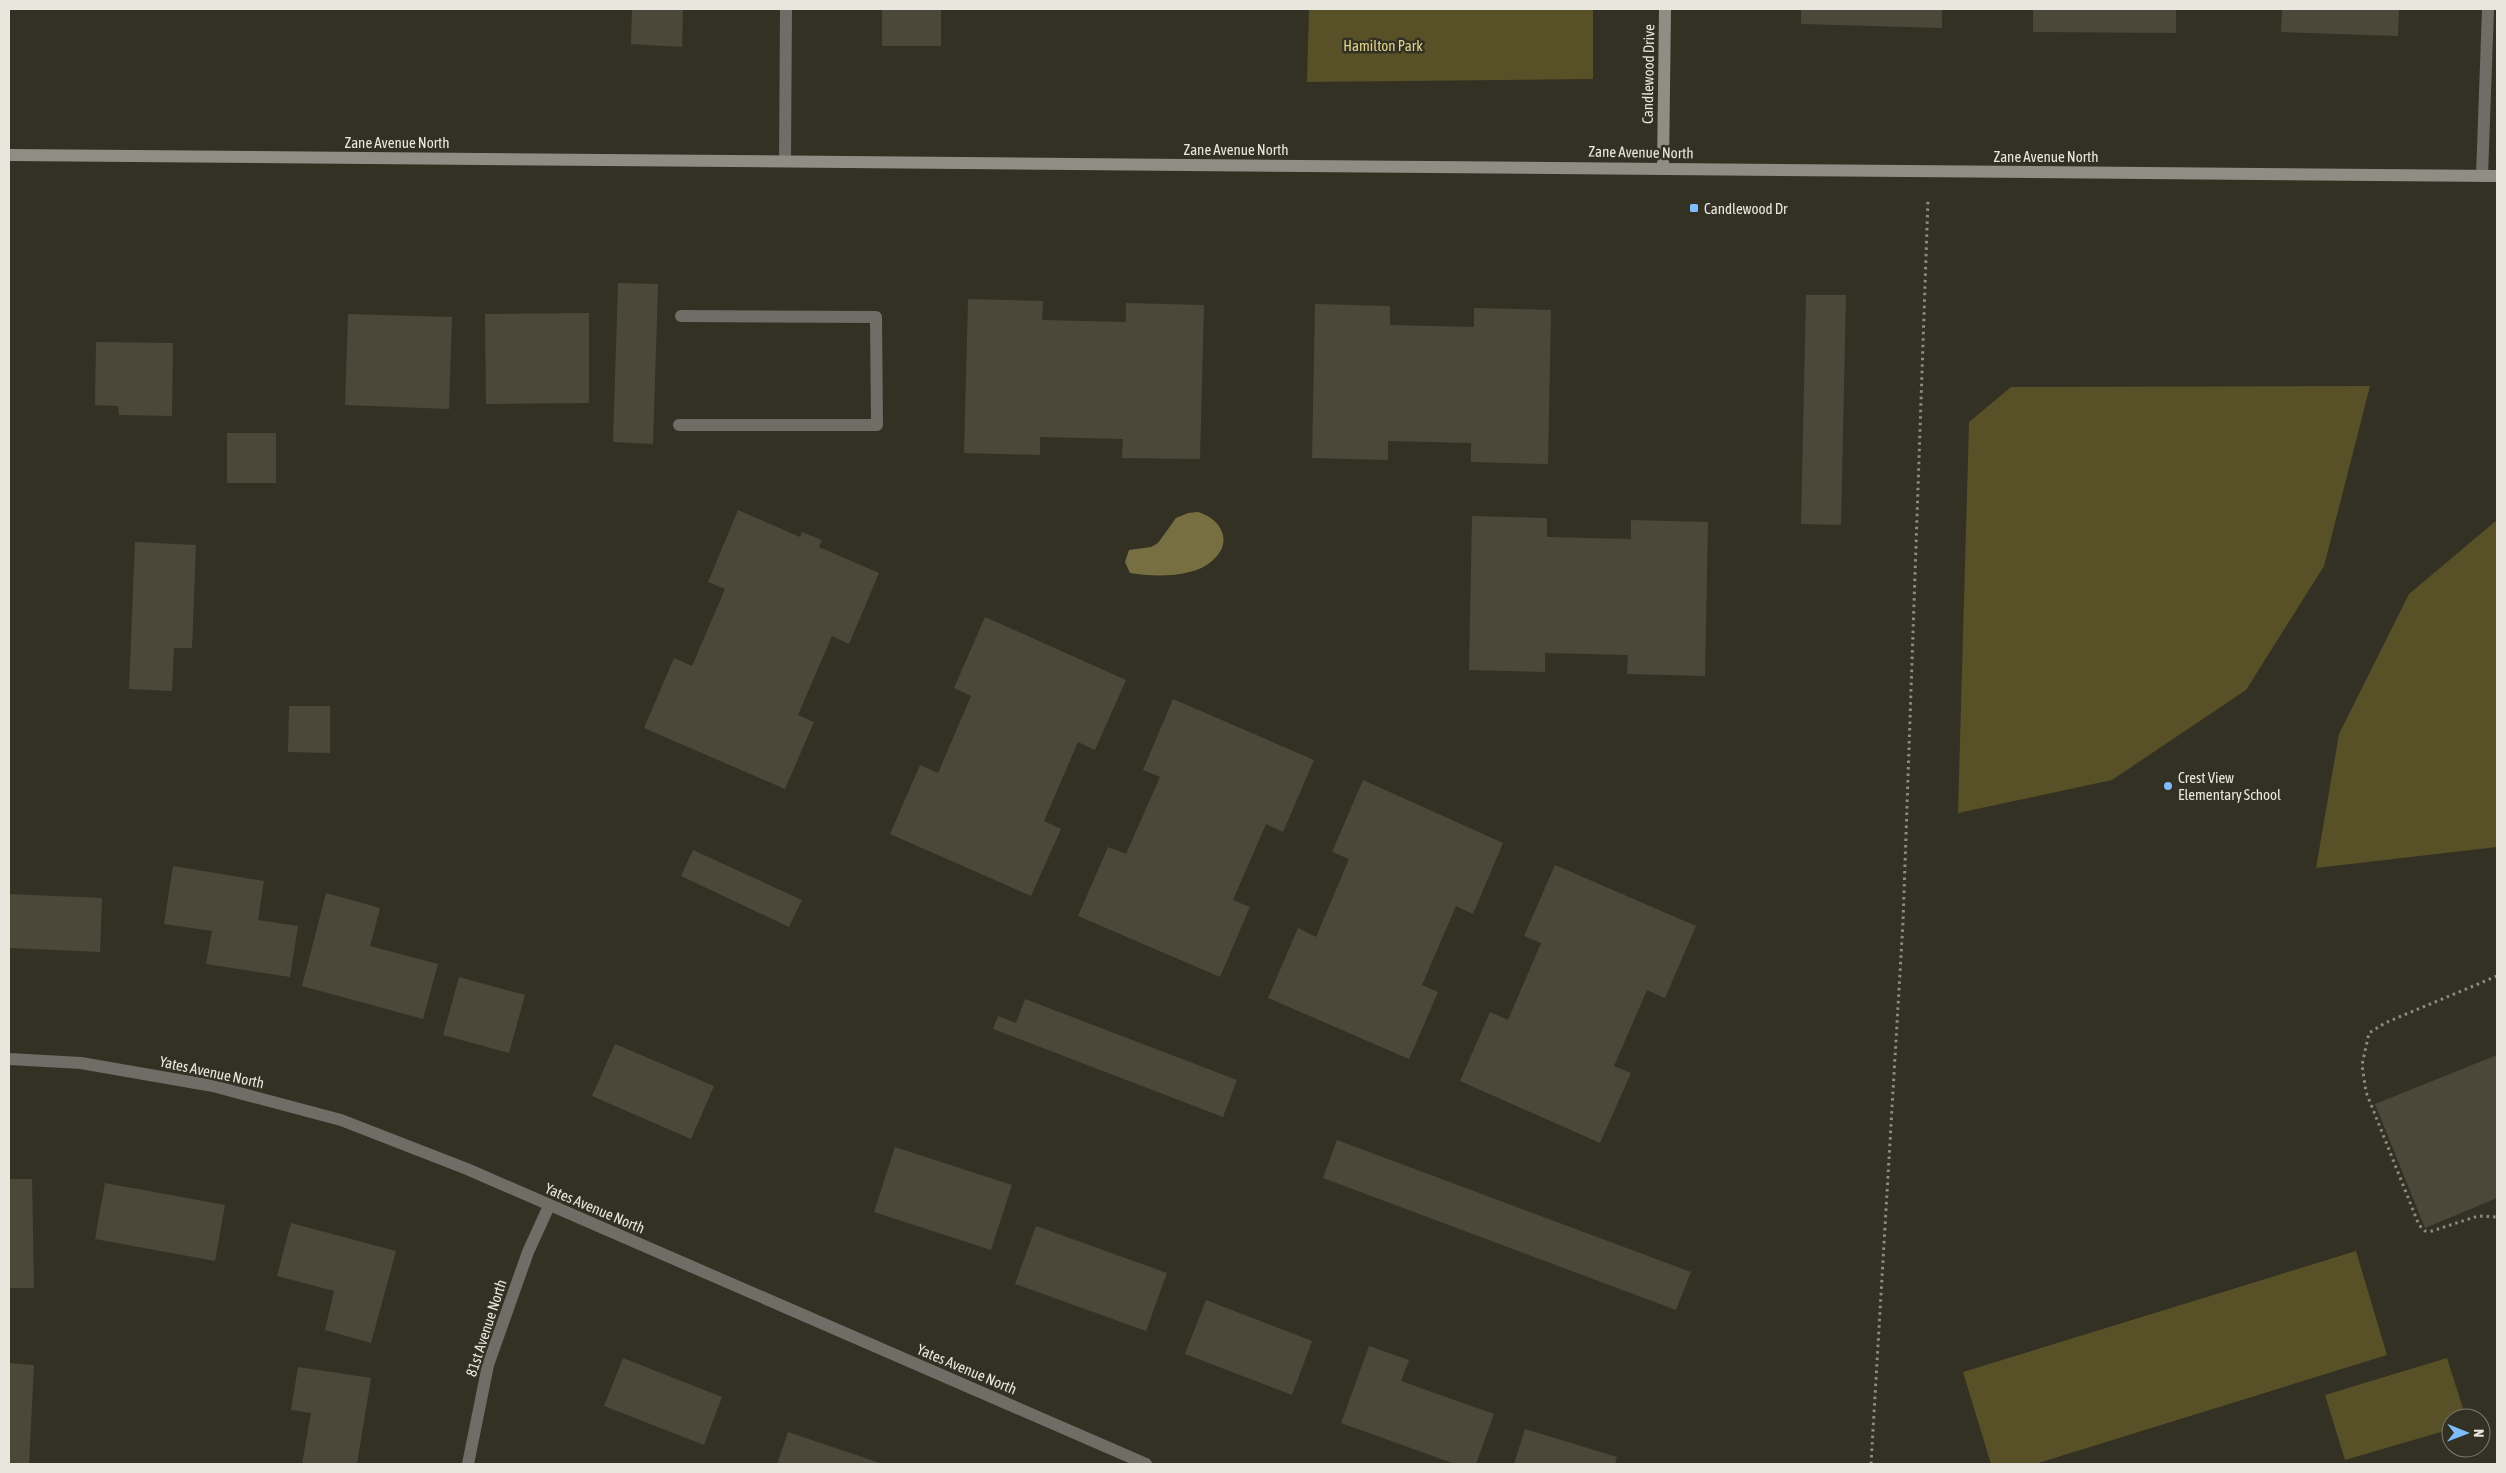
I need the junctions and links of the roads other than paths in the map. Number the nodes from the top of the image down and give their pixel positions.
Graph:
1 (786, 9) edge
2 (1665, 9) edge
3 (2488, 9) edge
4 (9, 155) edge
5 (785, 162) junction
6 (1663, 169) junction
7 (2482, 176) junction
8 (2497, 176) edge
9 (681, 316) dead end
10 (679, 425) dead end
11 (9, 1059) edge
12 (549, 1206) junction
13 (468, 1464) edge
14 (1146, 1464) edge

1 - 5 street
2 - 6 main road, Candlewood Drive
3 - 7 street
4 - 5 main road, Zane Avenue North
5 - 6 main road, Zane Avenue North
6 - 7 main road, Zane Avenue North
7 - 8 main road, Zane Avenue North
9 - 10 street
11 - 12 street, Yates Avenue North
12 - 13 street, 81st Avenue North
12 - 14 street, Yates Avenue North

